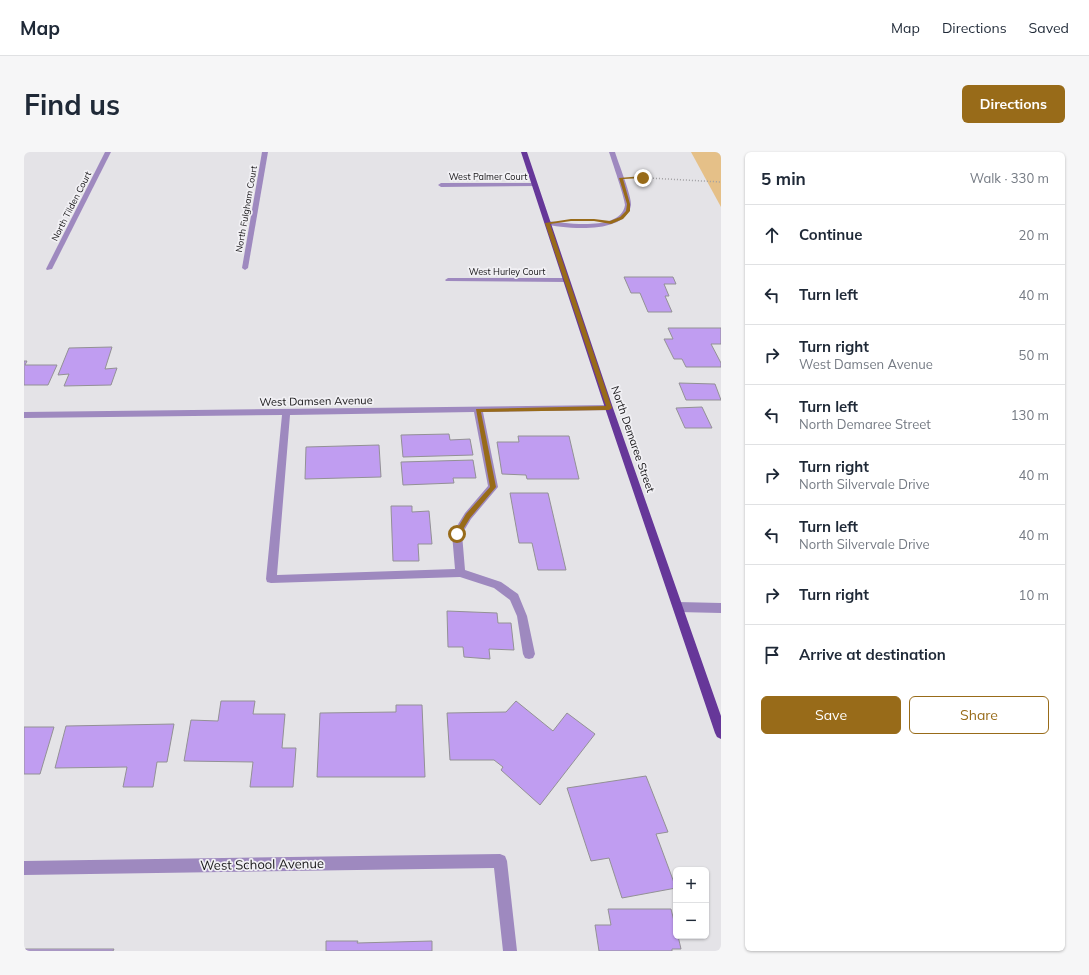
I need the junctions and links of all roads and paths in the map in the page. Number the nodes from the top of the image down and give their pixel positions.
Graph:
1 (108, 152) edge
2 (265, 152) edge
3 (524, 152) edge
4 (612, 152) edge
5 (621, 178) junction
6 (721, 182) edge
7 (441, 185) dead end
8 (535, 185) junction
9 (547, 223) junction
10 (245, 268) dead end
11 (49, 269) dead end
12 (448, 280) dead end
13 (567, 280) junction
14 (609, 408) junction
15 (478, 410) junction
16 (286, 412) junction
17 (24, 415) edge
18 (460, 573) junction
19 (678, 607) junction
20 (721, 608) edge
21 (529, 654) dead end
22 (721, 733) edge
23 (24, 868) edge
24 (510, 951) edge

1 - 11 street, North Tilden Court
2 - 10 street, North Fulgham Court
3 - 8 main road, North Demaree Street
4 - 5 street
5 - 6 path
5 - 9 street
7 - 8 street, West Palmer Court
8 - 9 main road, North Demaree Street
9 - 13 main road, North Demaree Street
12 - 13 street, West Hurley Court
13 - 14 main road, North Demaree Street
14 - 15 street, West Damsen Avenue
14 - 19 main road, North Demaree Street
15 - 16 street, West Damsen Avenue
15 - 18 street
16 - 17 street, West Damsen Avenue
16 - 18 street
18 - 21 street
19 - 20 street
19 - 22 main road, North Demaree Street
23 - 24 street, West School Avenue

